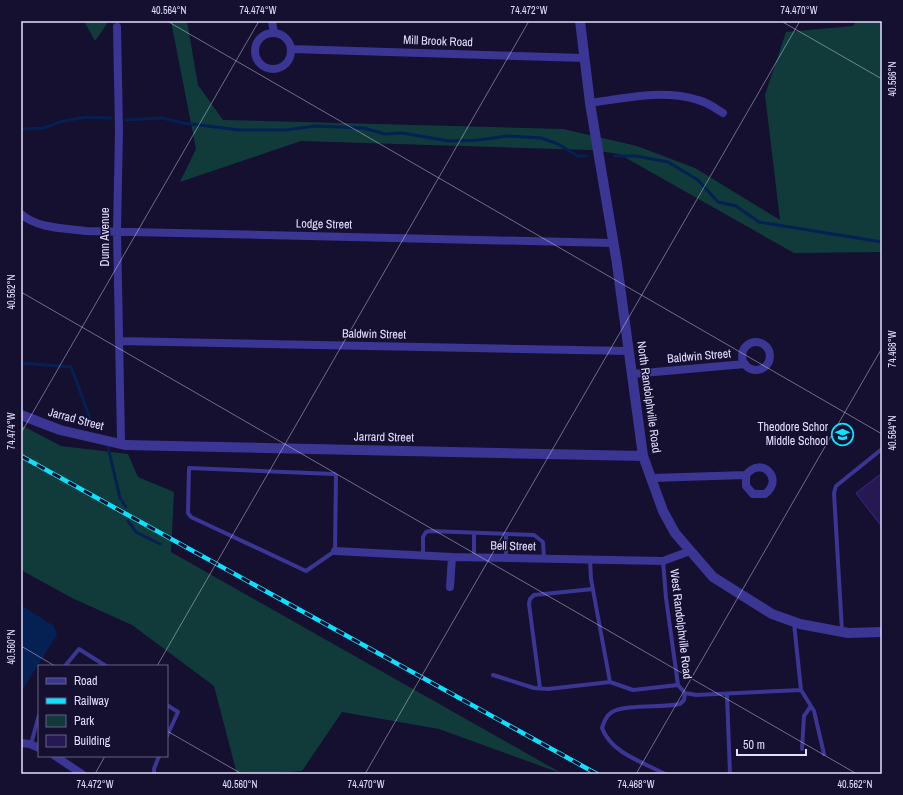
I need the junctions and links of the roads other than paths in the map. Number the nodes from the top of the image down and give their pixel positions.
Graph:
1 (272, 21) edge
2 (580, 21) edge
3 (117, 27) dead end
4 (274, 33) junction
5 (291, 49) junction
6 (585, 58) junction
7 (590, 103) junction
8 (723, 113) dead end
9 (21, 214) edge
10 (117, 232) junction
11 (613, 243) junction
12 (119, 341) junction
13 (629, 351) junction
14 (745, 364) dead end
15 (632, 374) junction
16 (21, 415) edge
17 (126, 445) junction
18 (882, 449) edge
19 (643, 456) junction
20 (746, 475) dead end
21 (652, 478) junction
22 (474, 533) junction
23 (506, 534) junction
24 (335, 551) junction
25 (690, 551) junction
26 (423, 555) junction
27 (452, 557) junction
28 (474, 557) junction
29 (506, 558) junction
30 (544, 559) junction
31 (590, 560) junction
32 (663, 561) junction
33 (450, 587) dead end
34 (593, 589) junction
35 (794, 621) junction
36 (842, 632) junction
37 (882, 632) edge
38 (66, 665) edge
39 (104, 665) edge
40 (493, 675) dead end
41 (610, 682) junction
42 (678, 685) junction
43 (540, 688) junction
44 (801, 690) junction
45 (686, 693) junction
46 (727, 695) junction
47 (168, 706) edge
48 (811, 706) junction
49 (38, 718) edge
50 (168, 734) edge
51 (21, 743) edge
52 (30, 744) junction
53 (38, 748) edge
54 (802, 749) dead end
55 (824, 754) dead end
56 (56, 757) edge
57 (159, 757) edge
58 (82, 774) edge
59 (154, 774) edge
60 (665, 774) edge
61 (730, 774) edge

1 - 4 street
2 - 6 street, North Randolphville Road
3 - 10 street, Dunn Avenue
4 - 5 street
4 - 5 street
5 - 6 street, Mill Brook Road
6 - 7 street, North Randolphville Road
7 - 8 street
7 - 11 street, North Randolphville Road
9 - 10 street, Lodge Street
10 - 11 street, Lodge Street
10 - 12 street, Dunn Avenue
11 - 13 street, North Randolphville Road
12 - 13 street, Baldwin Street
12 - 17 street, Dunn Avenue
13 - 15 street, North Randolphville Road
14 - 15 street, Baldwin Street
15 - 19 street, North Randolphville Road
16 - 17 street, Jarrad Street
17 - 19 street, Jarrard Street
18 - 36 lane
19 - 21 street, North Randolphville Road
20 - 21 street
21 - 25 street, North Randolphville Road
22 - 23 lane
22 - 26 lane
22 - 28 lane
23 - 29 lane
23 - 30 lane
24 - 24 lane
24 - 26 street, Bell Street
25 - 32 street, Bell Street
25 - 35 street, North Randolphville Road
26 - 27 street, Bell Street
27 - 28 street, Bell Street
27 - 33 street
28 - 29 street, Bell Street
29 - 30 street, Bell Street
30 - 31 street, Bell Street
31 - 32 street, Bell Street
31 - 34 lane
32 - 42 lane, West Randolphville Road
34 - 41 lane
34 - 43 lane
35 - 36 street, North Randolphville Road
35 - 44 lane
36 - 37 street, North Randolphville Road
38 - 39 lane
40 - 43 lane
41 - 42 lane
41 - 43 lane
42 - 45 lane, West Randolphville Road
44 - 46 lane, West Randolphville Road
44 - 48 lane
45 - 46 lane, West Randolphville Road
45 - 60 lane
46 - 61 lane
47 - 50 lane
48 - 54 lane
48 - 55 lane
49 - 52 lane
51 - 52 street
52 - 53 street
56 - 58 street
57 - 59 lane

